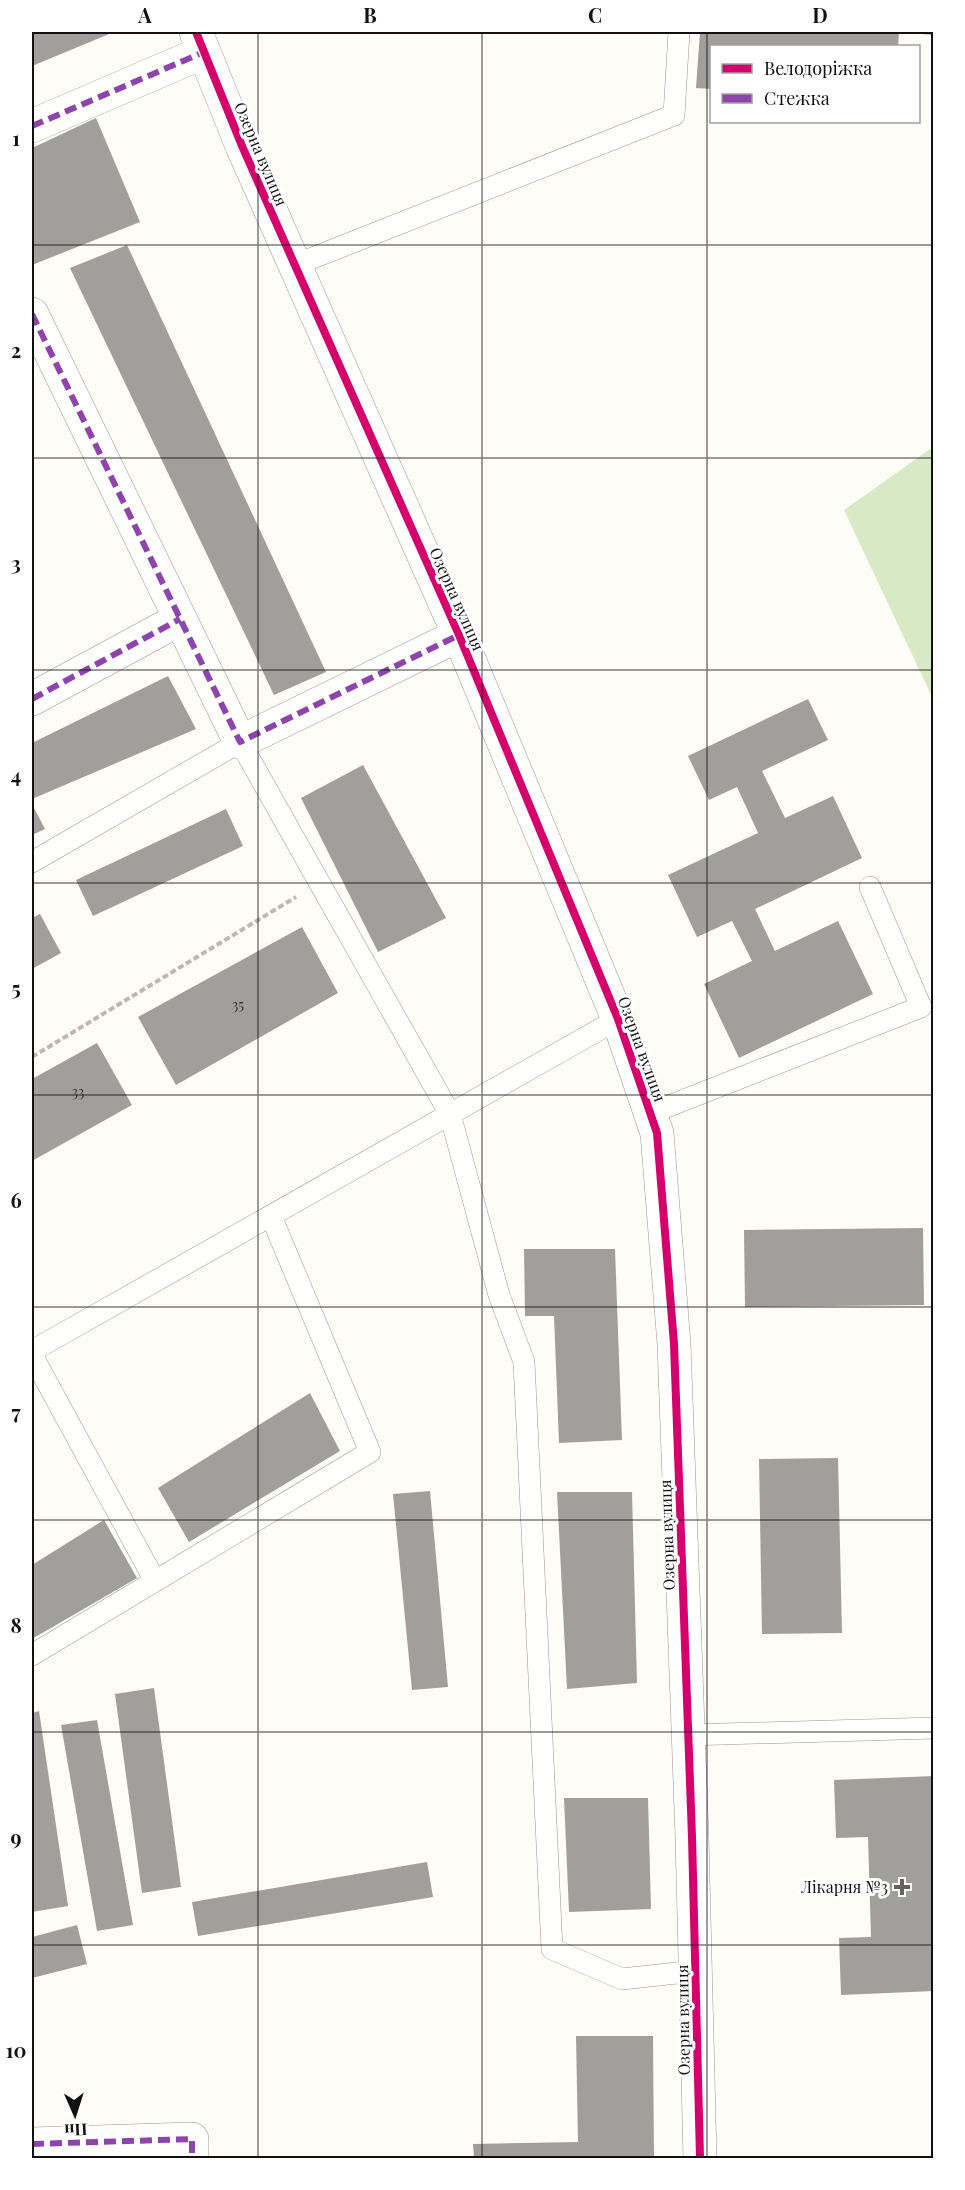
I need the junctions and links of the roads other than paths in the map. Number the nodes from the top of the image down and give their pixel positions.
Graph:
1 (679, 32) edge
2 (200, 42) edge
3 (32, 126) edge
4 (295, 265) junction
5 (32, 314) edge
6 (180, 619) junction
7 (459, 635) junction
8 (32, 699) edge
9 (240, 742) junction
10 (32, 862) edge
11 (870, 887) dead end
12 (618, 1019) junction
13 (651, 1113) junction
14 (450, 1114) junction
15 (271, 1216) junction
16 (32, 1353) edge
17 (155, 1581) junction
18 (32, 1655) edge
19 (933, 1728) edge
20 (688, 1735) junction
21 (695, 1971) junction
22 (32, 2144) edge
23 (192, 2158) edge
24 (700, 2158) edge

1 - 4 lane
2 - 3 street
2 - 4 street, Озерна вулиця
4 - 7 street, Озерна вулиця
5 - 6 street
6 - 8 street
6 - 9 street
7 - 9 street
7 - 12 street, Озерна вулиця
9 - 10 lane
9 - 14 lane
11 - 13 lane
12 - 13 street, Озерна вулиця
12 - 14 lane
13 - 20 street, Озерна вулиця
14 - 15 lane
14 - 21 lane
15 - 16 lane
15 - 17 lane
16 - 17 lane
17 - 18 lane
19 - 20 lane
20 - 21 street, Озерна вулиця
21 - 24 street, Озерна вулиця
22 - 23 street

